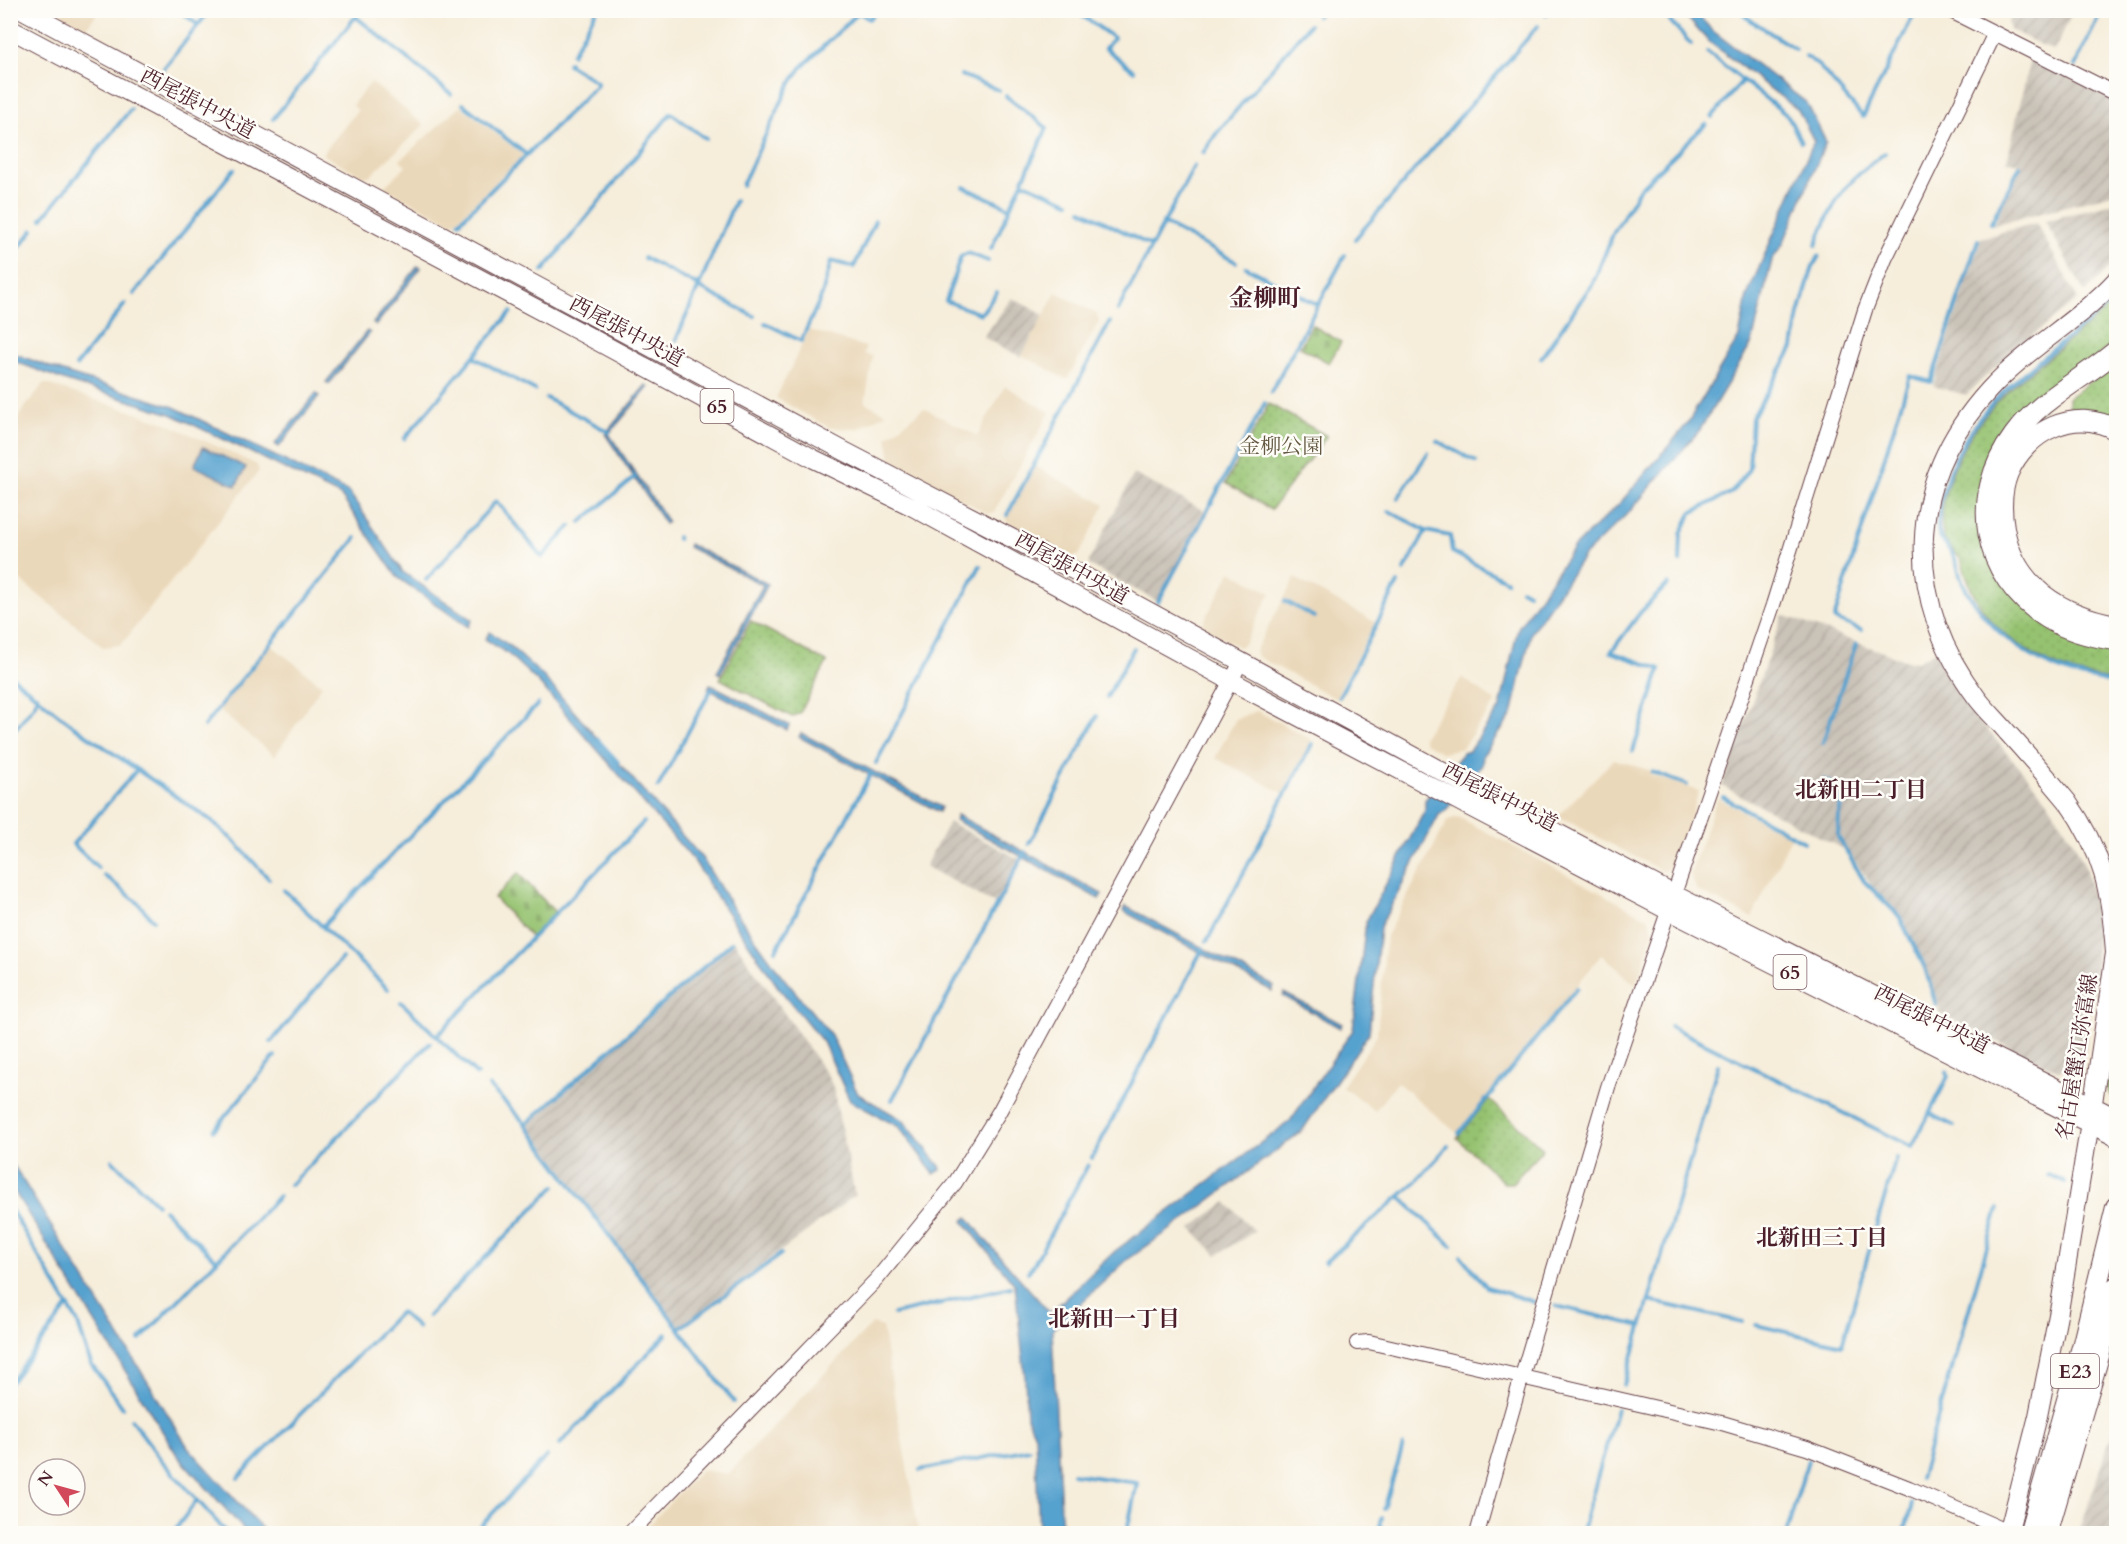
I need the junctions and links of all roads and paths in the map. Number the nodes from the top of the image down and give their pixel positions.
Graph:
1 (1950, 10) edge
2 (24, 11) edge
3 (10, 27) edge
4 (1995, 33) junction
5 (2116, 93) edge
6 (2116, 280) edge
7 (2116, 351) edge
8 (2116, 430) edge
9 (2116, 625) edge
10 (2116, 640) edge
11 (1241, 662) junction
12 (1231, 681) junction
13 (1471, 798) junction
14 (1672, 903) junction
15 (2091, 1115) junction
16 (2116, 1118) edge
17 (2116, 1137) edge
18 (2116, 1207) edge
19 (2116, 1287) edge
20 (2116, 1308) edge
21 (1357, 1343) dead end
22 (1522, 1376) junction
23 (2083, 1411) junction
24 (628, 1533) edge
25 (1477, 1533) edge
26 (2010, 1533) edge
27 (2029, 1533) edge
28 (2047, 1533) edge

1 - 4 street
2 - 3 main road
2 - 11 main road, 西尾張中央道 / 65
3 - 12 main road, 西尾張中央道 / 65
4 - 5 street
4 - 14 street
6 - 15 main road, 名古屋蟹江弥富線
7 - 10 highway
8 - 9 highway
11 - 12 street
11 - 13 main road, 西尾張中央道 / 65
12 - 13 main road, 西尾張中央道 / 65
12 - 24 street
13 - 14 main road, 西尾張中央道 / 65
14 - 15 main road, 西尾張中央道 / 65
14 - 22 street
15 - 16 main road, 西尾張中央道 / 65
15 - 17 main road, 西尾張中央道 / 65
15 - 26 main road, 名古屋蟹江弥富線
18 - 27 highway, E23
19 - 23 highway, E23
20 - 23 highway
21 - 22 street
22 - 25 street
22 - 26 street
23 - 28 highway, E23

